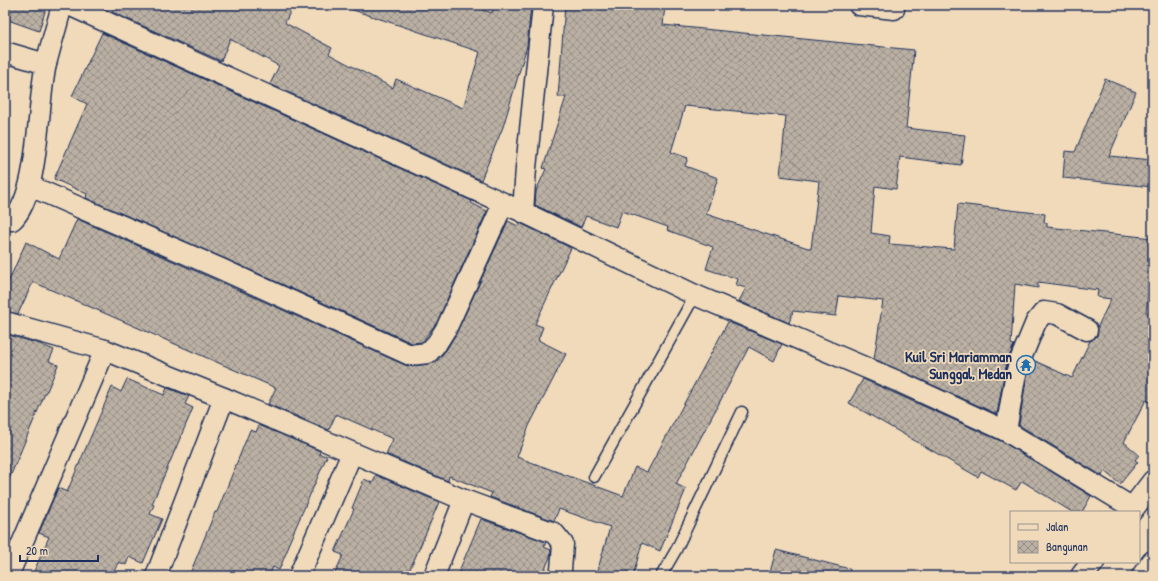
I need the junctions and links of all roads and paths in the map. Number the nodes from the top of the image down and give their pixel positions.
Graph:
1 (62, 5) edge
2 (69, 5) edge
3 (544, 5) edge
4 (859, 5) edge
5 (894, 9) dead end
6 (5, 52) edge
7 (46, 64) junction
8 (30, 186) junction
9 (503, 204) junction
10 (523, 212) junction
11 (5, 220) edge
12 (695, 295) junction
13 (5, 322) edge
14 (1087, 330) dead end
15 (105, 350) junction
16 (224, 398) junction
17 (742, 412) dead end
18 (1006, 431) junction
19 (352, 453) junction
20 (594, 477) dead end
21 (1153, 482) edge
22 (464, 500) junction
23 (1132, 510) edge
24 (1153, 562) edge
25 (1092, 563) edge
26 (8, 576) edge
27 (156, 576) edge
28 (299, 576) edge
29 (434, 576) edge
30 (559, 576) edge
31 (661, 576) edge
32 (1082, 576) edge
33 (1142, 576) edge

1 - 7 street
2 - 9 street
3 - 10 street
4 - 5 street
6 - 7 street
7 - 8 street
8 - 9 street
8 - 11 street
9 - 10 street
10 - 12 street
12 - 18 street
12 - 20 lane
13 - 15 street
14 - 18 street
15 - 16 street
15 - 26 street
16 - 19 street
16 - 27 street
17 - 31 lane
18 - 23 street
19 - 22 street
19 - 28 street
21 - 23 main road
22 - 29 street
22 - 30 street
24 - 33 main road
25 - 32 main road

